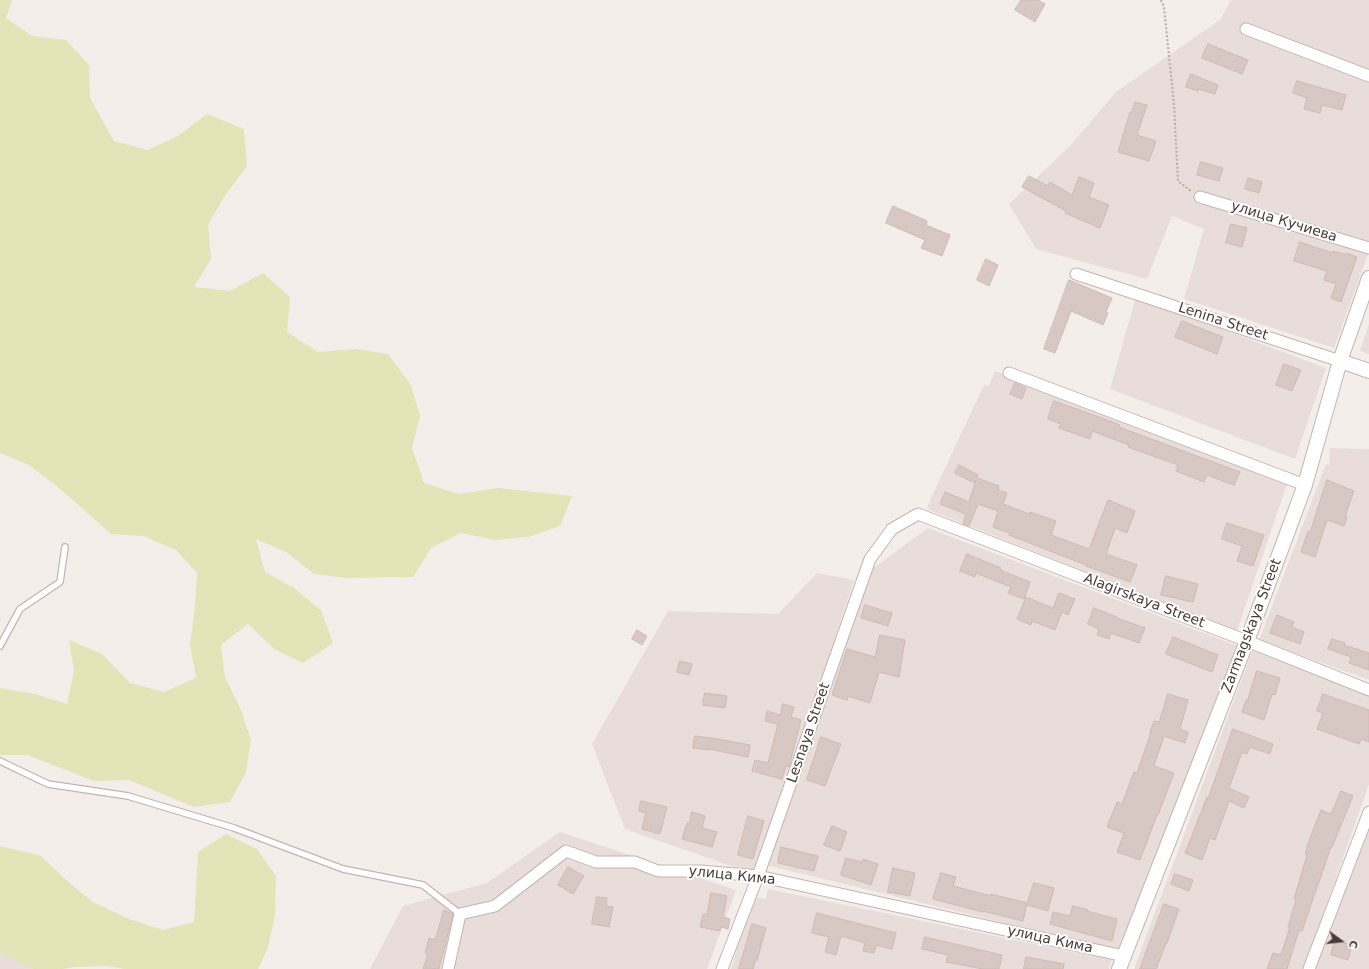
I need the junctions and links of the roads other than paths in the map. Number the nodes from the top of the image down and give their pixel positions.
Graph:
1 (1246, 29) dead end
2 (1369, 76) edge
3 (1200, 197) road end
4 (1369, 248) edge
5 (1076, 274) dead end
6 (1369, 278) edge
7 (1340, 361) junction
8 (1369, 371) edge
9 (1009, 373) dead end
10 (1305, 484) junction
11 (918, 514) joint
12 (65, 547) dead end
13 (1247, 641) junction
14 (0, 646) edge
15 (1369, 690) edge
16 (0, 761) edge
17 (1369, 812) edge
18 (758, 876) junction
19 (460, 914) junction
20 (1122, 963) edge
21 (448, 969) edge
22 (722, 969) edge
23 (1309, 969) edge

1 - 2 street
3 - 4 street, улица Кучиева
5 - 7 street, Lenina Street
6 - 7 street, Zarmagskaya Street
7 - 8 street, Lenina Street
7 - 10 street, Zarmagskaya Street
9 - 10 street
10 - 13 street, Zarmagskaya Street
11 - 13 street, Alagirskaya Street
11 - 18 street, Lesnaya Street
12 - 14 lane
13 - 15 street, Alagirskaya Street
13 - 20 street, Zarmagskaya Street
16 - 19 lane
17 - 23 street
18 - 19 street, улица Кима
18 - 20 street, улица Кима
18 - 22 street, Lesnaya Street
19 - 21 street

